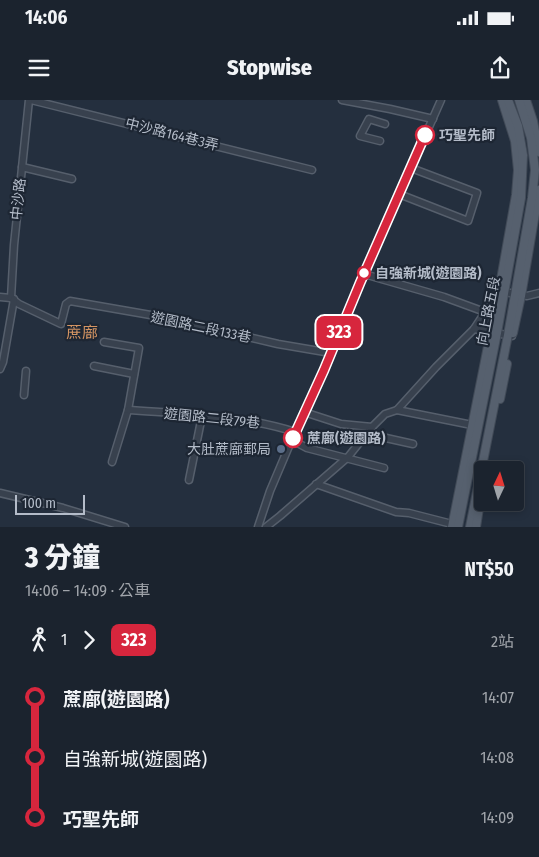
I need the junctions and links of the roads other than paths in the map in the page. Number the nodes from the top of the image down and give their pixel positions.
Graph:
1 (30, 100) edge
2 (342, 100) edge
3 (441, 100) edge
4 (502, 100) edge
5 (508, 100) edge
6 (519, 100) edge
7 (526, 100) edge
8 (433, 119) junction
9 (385, 124) dead end
10 (380, 141) dead end
11 (539, 152) edge
12 (22, 167) junction
13 (411, 168) junction
14 (312, 170) dead end
15 (72, 179) dead end
16 (539, 190) edge
17 (399, 194) junction
18 (364, 274) junction
19 (502, 292) junction
20 (539, 293) edge
21 (518, 295) junction
22 (0, 297) edge
23 (13, 299) junction
24 (486, 312) junction
25 (474, 329) junction
26 (494, 332) junction
27 (510, 336) junction
28 (104, 342) dead end
29 (332, 353) junction
30 (94, 366) dead end
31 (0, 369) edge
32 (26, 371) dead end
33 (134, 374) junction
34 (24, 395) dead end
35 (128, 410) junction
36 (397, 410) junction
37 (304, 412) junction
38 (202, 416) junction
39 (472, 425) junction
40 (372, 427) junction
41 (295, 432) junction
42 (368, 434) junction
43 (292, 440) junction
44 (413, 444) dead end
45 (348, 457) junction
46 (488, 461) edge
47 (112, 462) dead end
48 (384, 468) dead end
49 (189, 480) dead end
50 (316, 484) junction
51 (0, 493) edge
52 (479, 511) edge
53 (454, 526) edge
54 (125, 527) edge
55 (258, 527) edge
56 (266, 527) edge
57 (470, 527) edge
58 (476, 527) edge

1 - 12 street, 中沙路
1 - 14 street, 中沙路164巷3弄
2 - 8 street
3 - 8 street
4 - 19 main road, 向上路五段
5 - 19 main road, 向上路五段
6 - 21 main road, 向上路五段
7 - 11 main road
8 - 13 street
9 - 10 street
12 - 15 street
12 - 23 street, 中沙路
13 - 17 street
13 - 17 street
16 - 21 main road, 向上路五段
17 - 18 street
18 - 24 street
18 - 29 street
19 - 21 street
19 - 24 street
19 - 26 main road, 向上路五段
20 - 21 street
21 - 27 main road, 向上路五段
22 - 23 street
23 - 29 street, 遊園路二段133巷
23 - 31 street, 中沙路
24 - 25 street
25 - 26 street
25 - 36 street
26 - 27 street
26 - 39 main road, 向上路五段
26 - 53 main road, 向上路五段
27 - 46 main road, 向上路五段
27 - 57 main road, 向上路五段
28 - 33 street
29 - 37 street
30 - 33 street
32 - 34 street
33 - 35 street
35 - 38 street, 遊園路二段79巷
35 - 47 street
36 - 39 street
36 - 40 street
37 - 40 street
37 - 41 street
38 - 41 street, 遊園路二段79巷
38 - 49 street
39 - 53 main road, 向上路五段
40 - 42 street
41 - 43 street
42 - 44 street
42 - 45 street
43 - 45 street
43 - 55 street
45 - 48 street
45 - 50 street
50 - 53 street
50 - 56 street
51 - 54 street
52 - 58 main road

